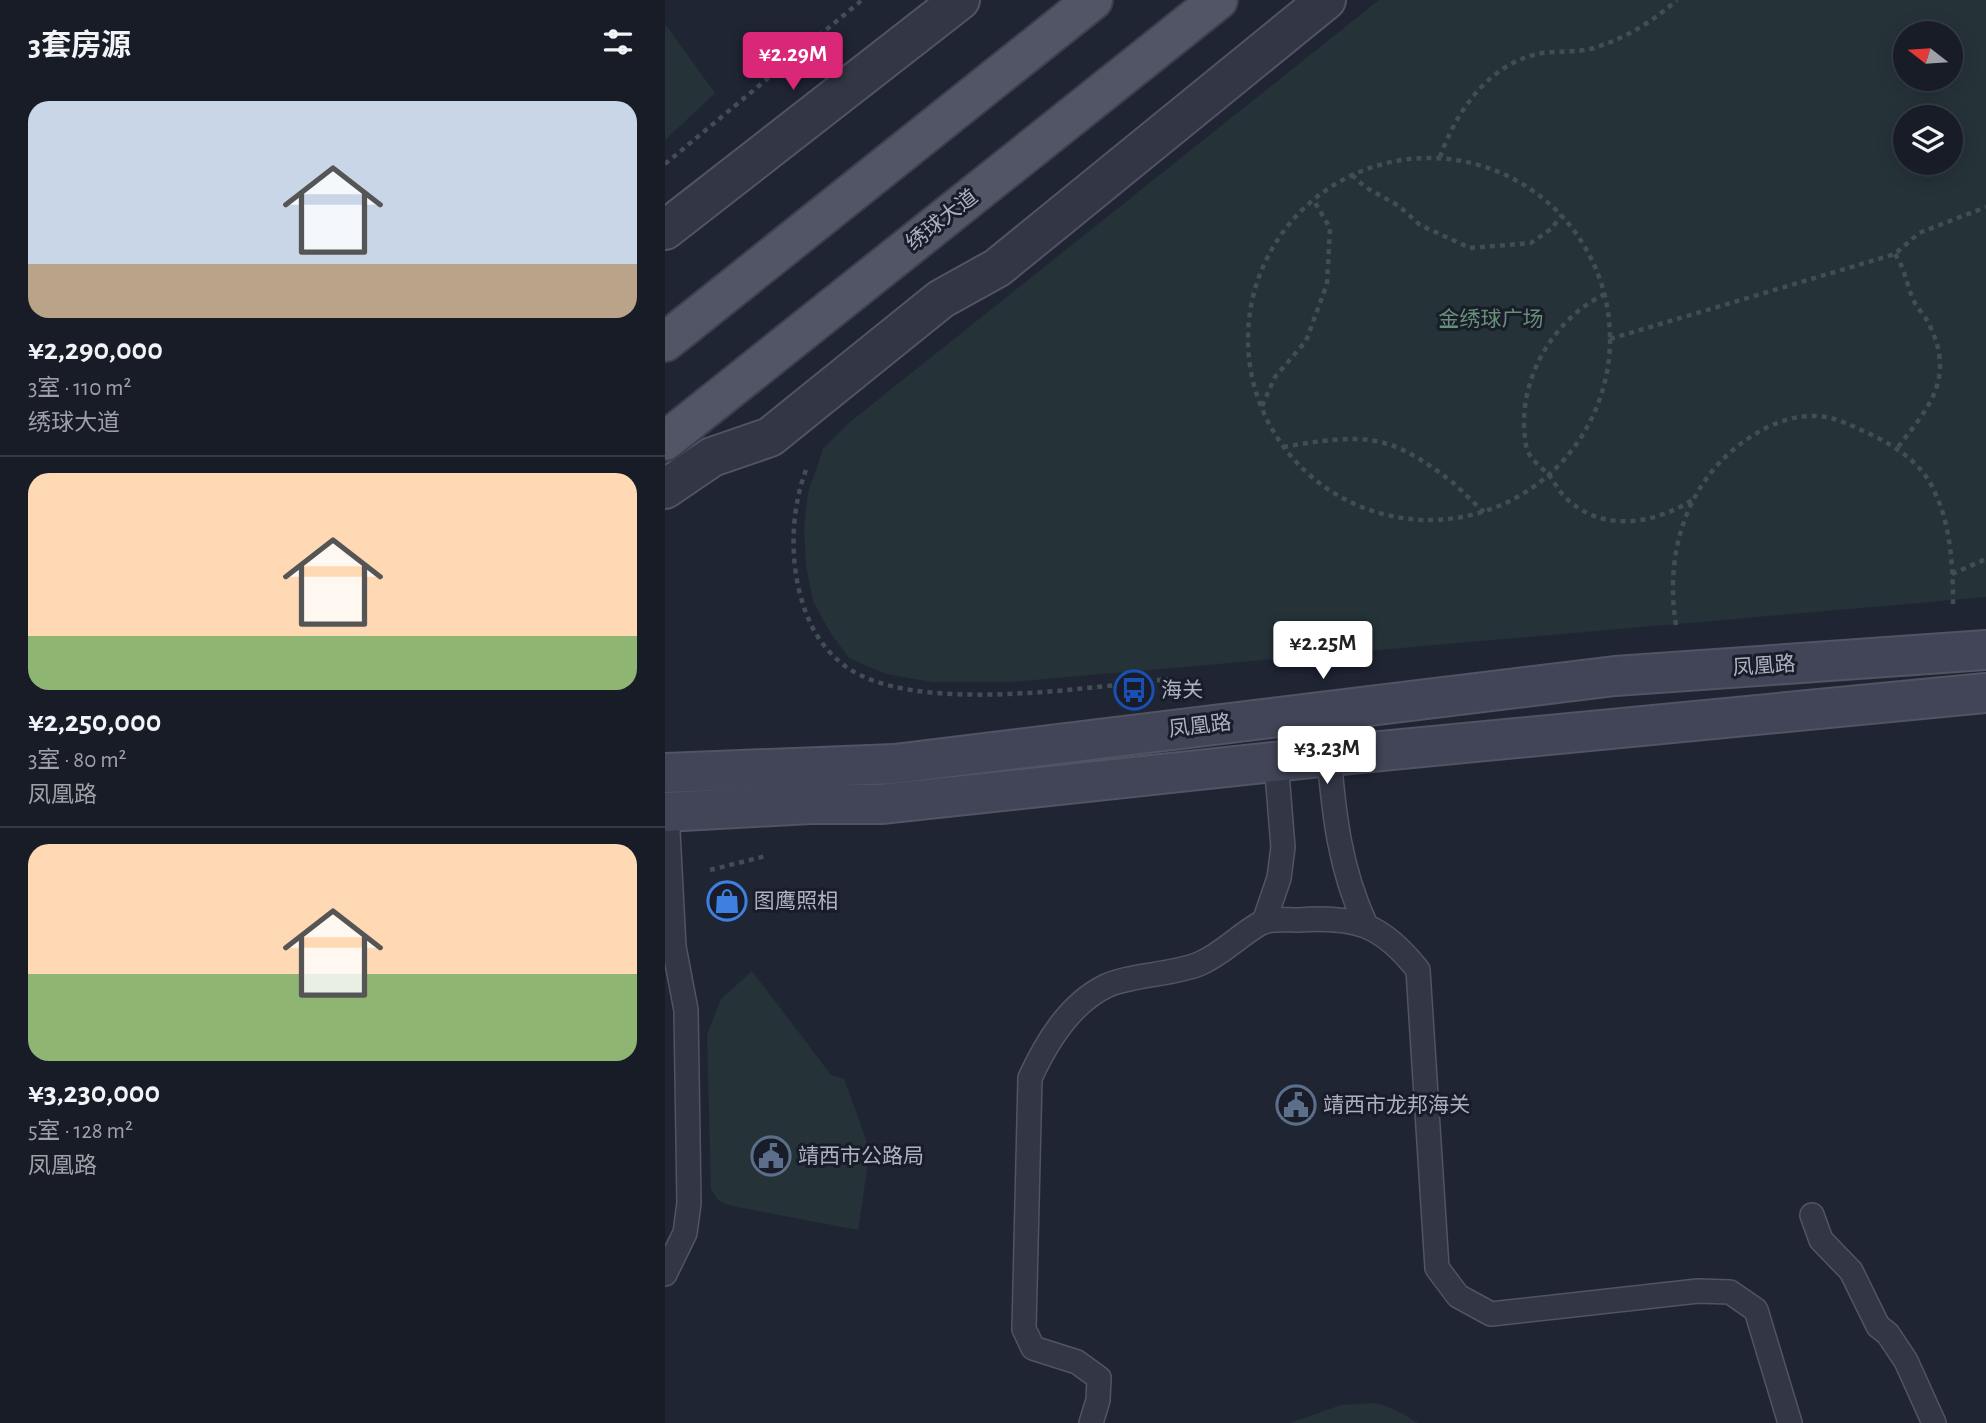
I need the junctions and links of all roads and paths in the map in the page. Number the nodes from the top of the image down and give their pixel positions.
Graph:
1 (862, 0) edge
2 (960, 0) edge
3 (1093, 0) edge
4 (1219, 0) edge
5 (1326, 0) edge
6 (1677, 0) edge
7 (1440, 157) junction
8 (665, 164) edge
9 (1351, 174) junction
10 (1313, 199) junction
11 (1986, 208) edge
12 (1562, 215) junction
13 (665, 230) edge
14 (1895, 254) junction
15 (1605, 294) junction
16 (1610, 340) junction
17 (665, 342) edge
18 (1261, 408) junction
19 (665, 441) edge
20 (1283, 447) junction
21 (1898, 447) junction
22 (809, 462) dead end
23 (1549, 475) junction
24 (665, 489) edge
25 (1692, 499) junction
26 (1485, 512) junction
27 (1986, 559) edge
28 (1952, 574) junction
29 (1952, 612) dead end
30 (1678, 634) dead end
31 (1986, 650) edge
32 (1176, 679) dead end
33 (1986, 693) edge
34 (1329, 756) junction
35 (1276, 761) junction
36 (665, 773) edge
37 (666, 812) edge
38 (1264, 922) junction
39 (1365, 923) junction
40 (1812, 1215) dead end
41 (665, 1274) edge
42 (1091, 1423) edge
43 (1790, 1423) edge
44 (1934, 1423) edge

1 - 8 path
2 - 13 street
3 - 17 main road
4 - 19 main road, 绣球大道
5 - 24 street
6 - 7 path
7 - 9 path
7 - 12 path
9 - 10 path
9 - 12 path
10 - 18 path
10 - 18 path
11 - 14 path
12 - 15 path
14 - 16 path
14 - 21 path
15 - 16 path
15 - 23 path
16 - 23 path
18 - 20 path
20 - 26 path
20 - 26 path
21 - 25 path
21 - 28 path
22 - 32 path
23 - 25 path
23 - 26 path
25 - 30 path
27 - 28 path
28 - 29 path
31 - 36 main road, 凤凰路
33 - 34 main road, 凤凰路
34 - 35 main road, 凤凰路
34 - 39 lane
35 - 37 main road, 凤凰路
35 - 38 lane
37 - 41 lane
38 - 39 lane
38 - 42 lane
39 - 43 lane
40 - 44 lane

